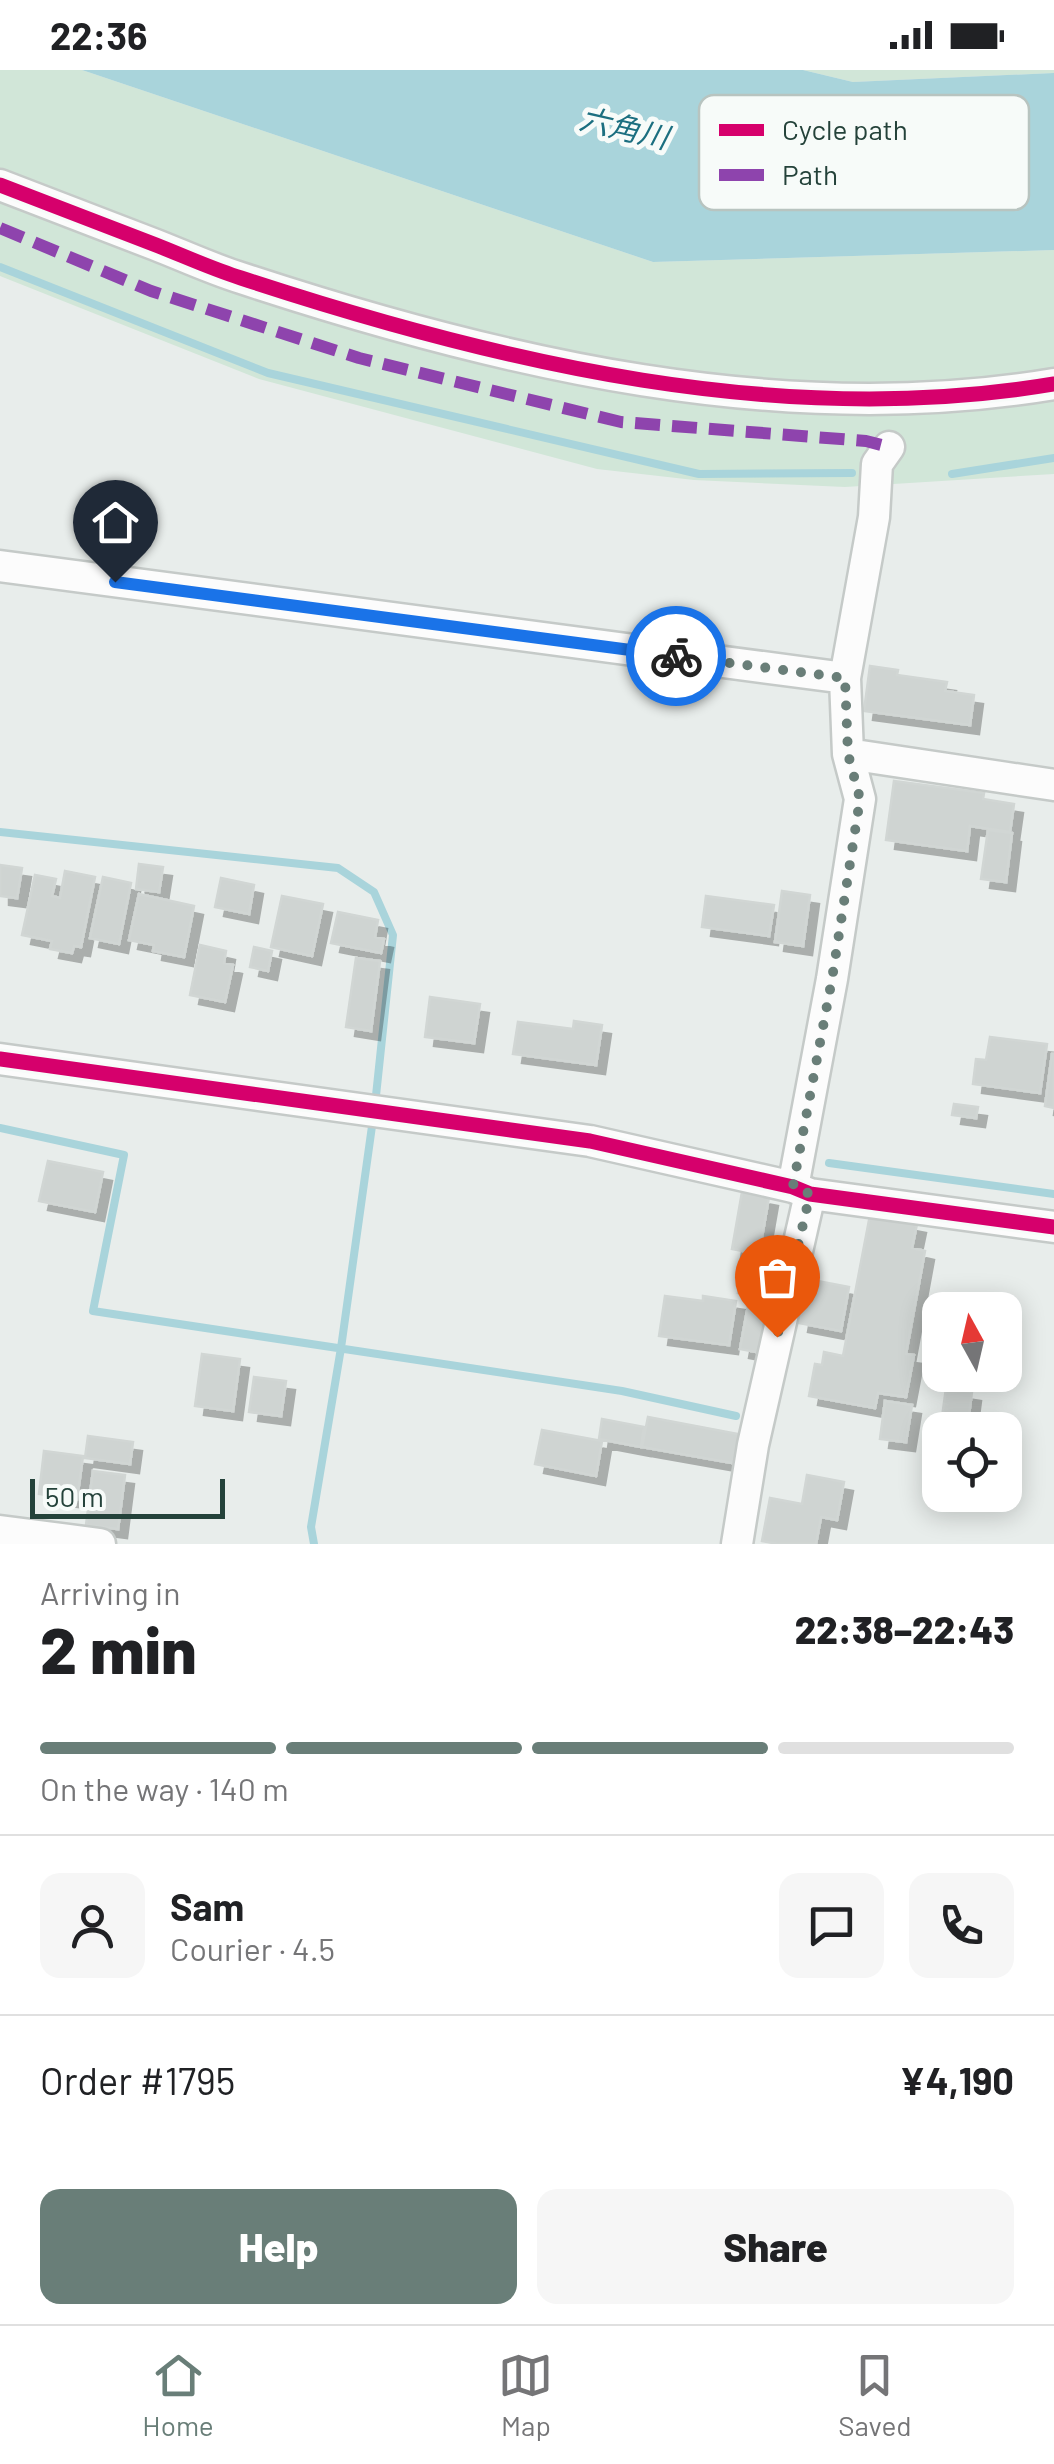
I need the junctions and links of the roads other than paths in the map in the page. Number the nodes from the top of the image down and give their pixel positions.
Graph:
1 (0, 184) edge
2 (1054, 384) edge
3 (889, 448) dead end
4 (0, 566) edge
5 (845, 678) junction
6 (848, 754) junction
7 (1054, 785) edge
8 (0, 1060) edge
9 (801, 1190) junction
10 (1054, 1227) edge
11 (0, 1531) edge
12 (100, 1544) edge
13 (737, 1544) edge

1 - 2 street
3 - 5 street
4 - 5 street
5 - 6 street
6 - 7 street
6 - 9 street
8 - 9 street
9 - 10 street
9 - 13 street
11 - 12 street

